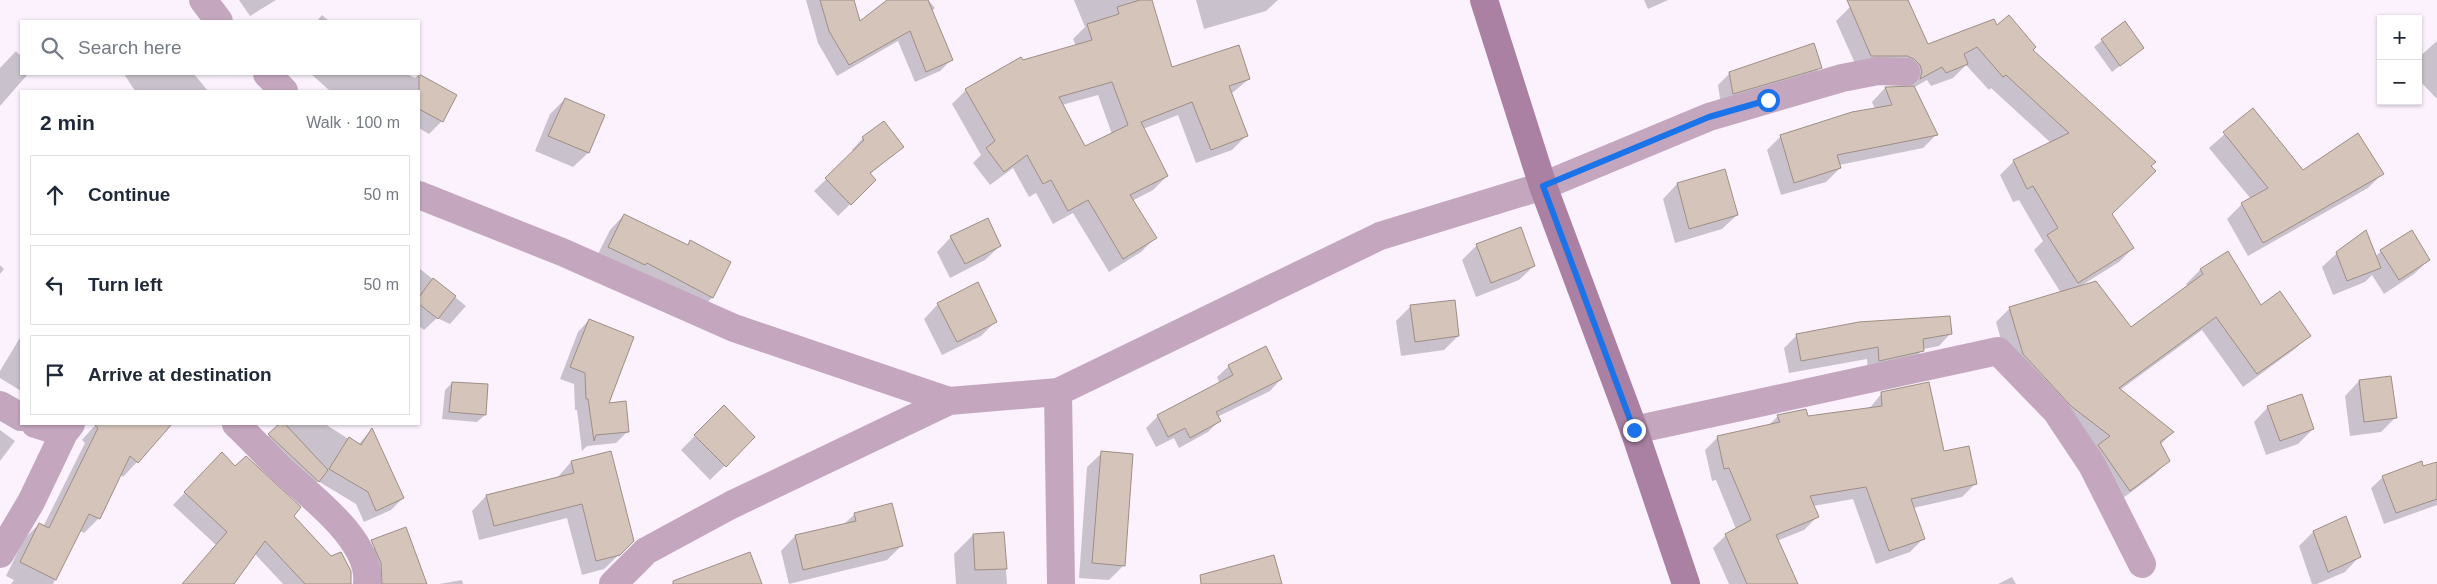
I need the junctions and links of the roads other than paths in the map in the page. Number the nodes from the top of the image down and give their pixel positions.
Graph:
1 (203, 0) edge
2 (1484, 0) edge
3 (218, 20) edge
4 (1906, 72) dead end
5 (268, 75) edge
6 (283, 90) edge
7 (1543, 186) junction
8 (420, 195) edge
9 (1058, 392) junction
10 (949, 401) junction
11 (0, 405) edge
12 (20, 416) edge
13 (43, 425) edge
14 (237, 425) edge
15 (68, 428) edge
16 (1634, 430) junction
17 (0, 554) edge
18 (2142, 564) dead end
19 (367, 584) edge
20 (613, 584) edge
21 (1061, 584) edge
22 (1686, 584) edge

1 - 3 street
2 - 7 street
4 - 7 street
5 - 6 street
7 - 9 street
7 - 16 street
8 - 10 street
9 - 10 street
9 - 21 street
10 - 20 street
11 - 12 street
13 - 15 street
14 - 19 street
15 - 17 street
16 - 18 street
16 - 22 street

